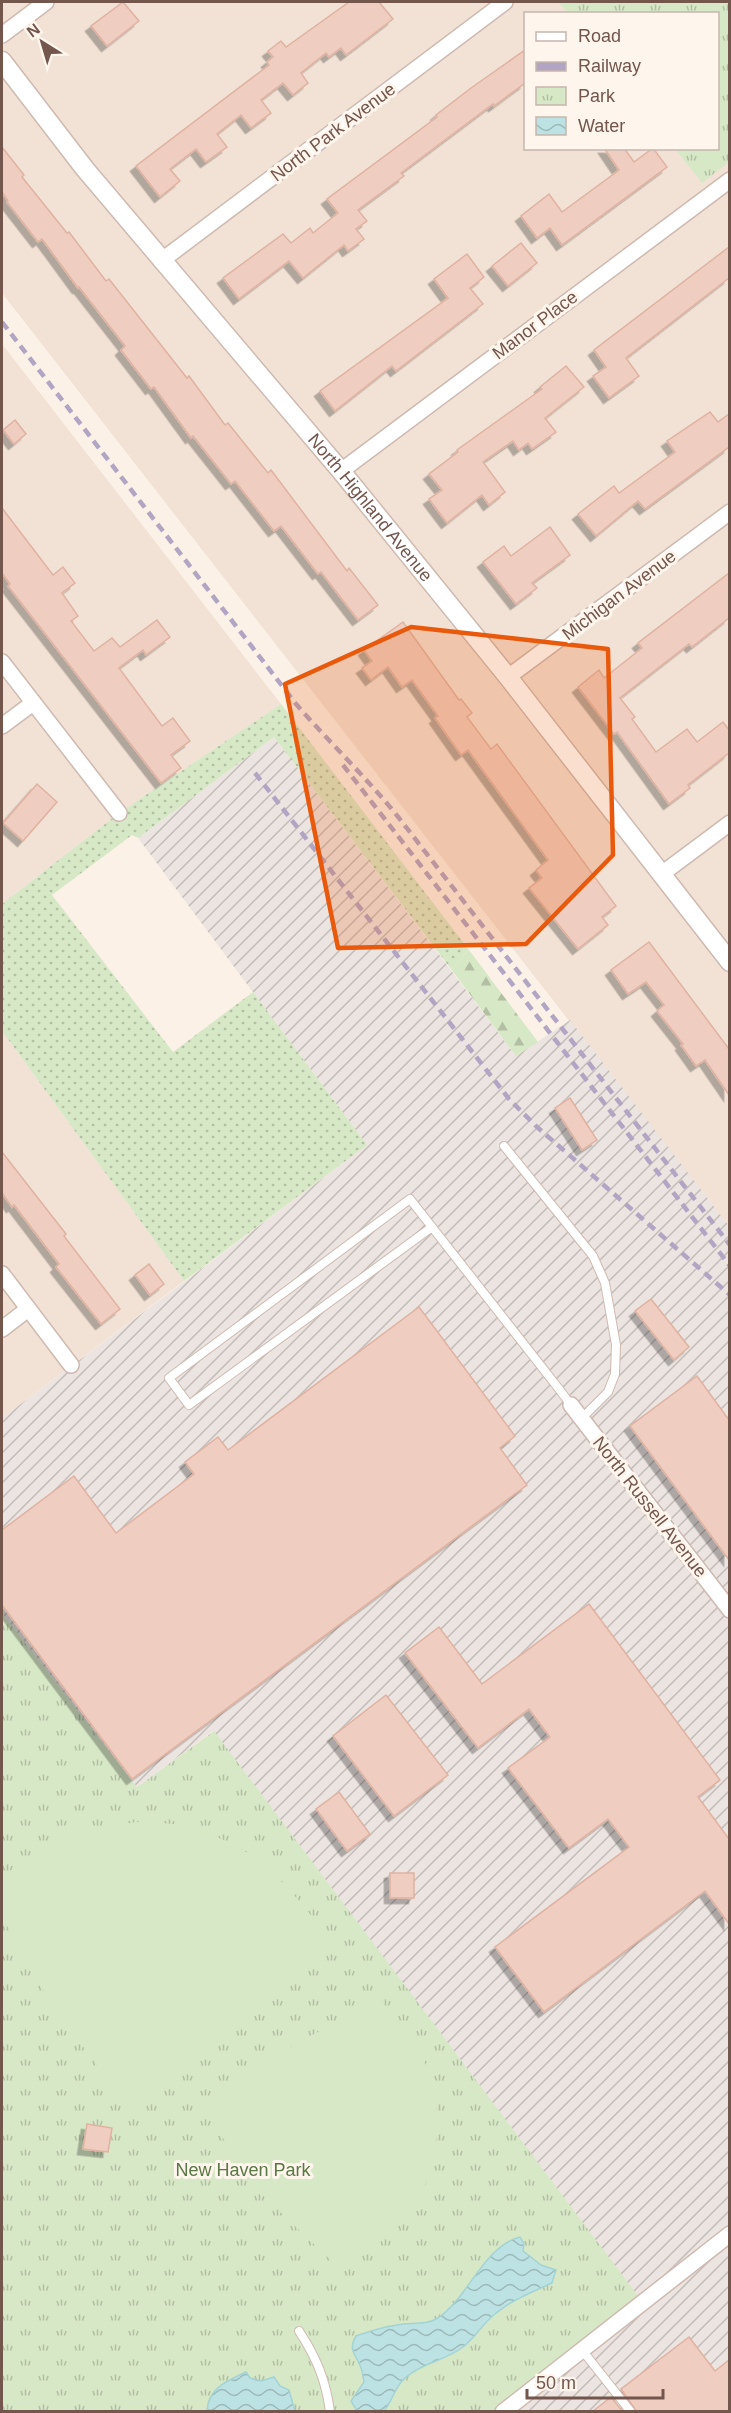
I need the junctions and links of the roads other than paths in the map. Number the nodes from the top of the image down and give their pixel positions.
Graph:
1 (46, 2) edge
2 (505, 2) edge
3 (2, 35) edge
4 (2, 61) edge
5 (729, 180) edge
6 (161, 261) junction
7 (341, 471) junction
8 (729, 512) edge
9 (2, 662) edge
10 (508, 677) junction
11 (33, 703) junction
12 (2, 726) edge
13 (119, 813) dead end
14 (729, 823) edge
15 (663, 873) junction
16 (729, 962) edge
17 (504, 1146) dead end
18 (432, 1227) junction
19 (2, 1274) edge
20 (28, 1309) junction
21 (2, 1329) edge
22 (71, 1365) dead end
23 (571, 1405) joint
24 (582, 1418) junction
25 (729, 1610) edge
26 (729, 2234) edge
27 (299, 2331) dead end
28 (581, 2349) junction
29 (330, 2412) edge
30 (503, 2412) edge
31 (632, 2412) edge

1 - 3 street
2 - 6 street, North Park Avenue
4 - 6 street, North Highland Avenue
5 - 7 street, Manor Place
6 - 7 street, North Highland Avenue
7 - 10 street, North Highland Avenue
8 - 10 street, Michigan Avenue
9 - 11 street
10 - 15 street, North Highland Avenue
11 - 12 street
11 - 13 street
14 - 15 street
15 - 16 street, North Highland Avenue
17 - 24 lane
18 - 18 lane
18 - 23 lane
19 - 20 street
20 - 21 street
20 - 22 street
23 - 24 street, North Russell Avenue
24 - 25 street, North Russell Avenue
26 - 28 street
27 - 29 lane
28 - 30 street
28 - 31 lane

